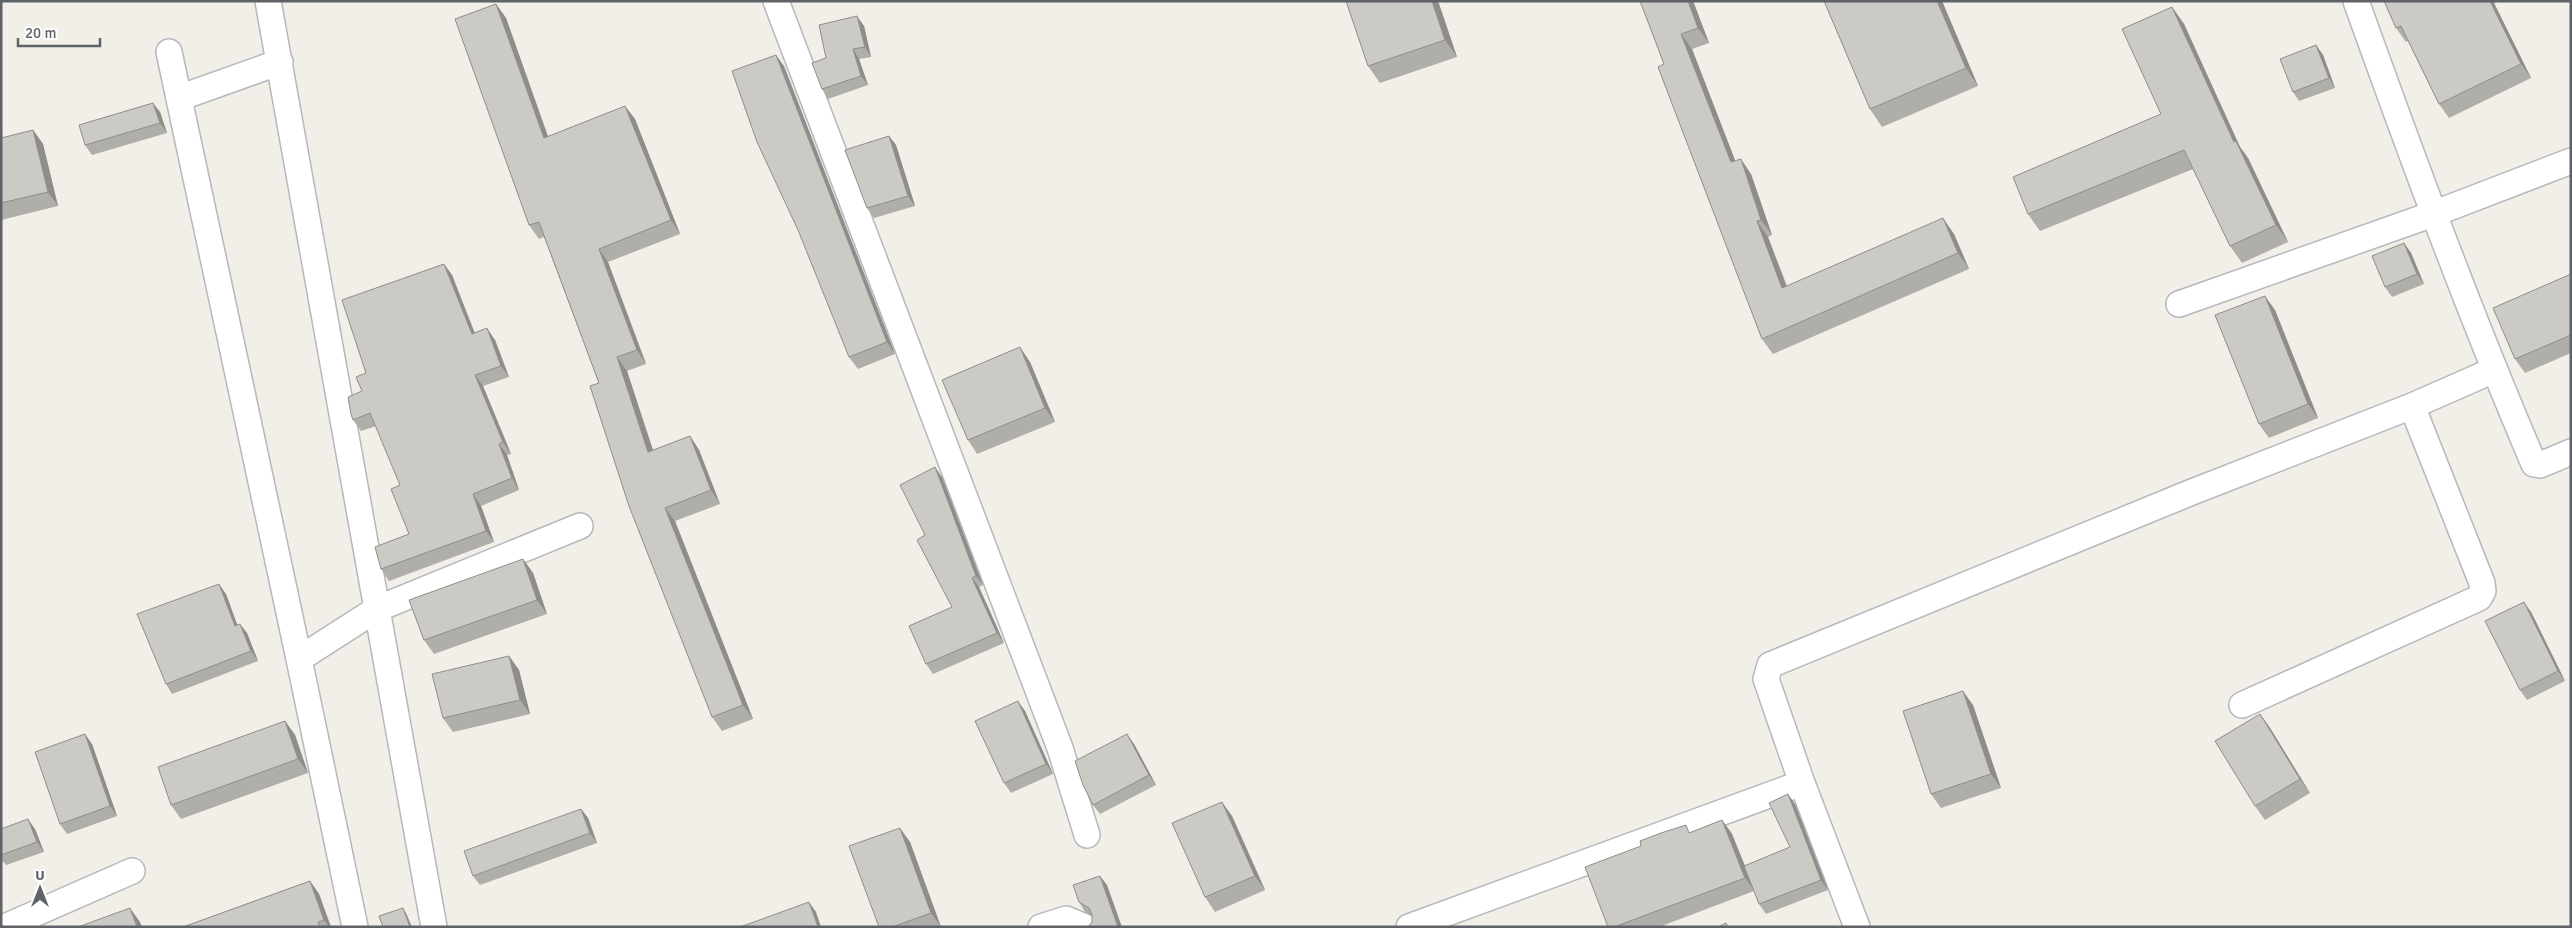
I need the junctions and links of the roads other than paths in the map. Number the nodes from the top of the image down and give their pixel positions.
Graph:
1 (268, 1) edge
2 (776, 1) edge
3 (2356, 1) edge
4 (169, 52) dead end
5 (280, 62) junction
6 (178, 98) junction
7 (2571, 162) edge
8 (2433, 214) junction
9 (2179, 304) dead end
10 (2494, 370) junction
11 (2412, 406) junction
12 (2571, 452) edge
13 (580, 526) dead end
14 (377, 609) junction
15 (299, 659) junction
16 (2242, 705) dead end
17 (1802, 783) junction
18 (1087, 835) dead end
19 (132, 871) dead end
20 (5, 920) edge
21 (355, 927) edge
22 (434, 927) edge
23 (1041, 927) edge
24 (1085, 927) edge
25 (1409, 927) edge
26 (1857, 927) edge

1 - 5 street
2 - 18 street
3 - 8 street
4 - 6 street
5 - 6 street
5 - 14 street
6 - 15 street
7 - 8 street
8 - 9 street
8 - 10 street
10 - 11 street
10 - 12 street
11 - 16 street
11 - 17 street
13 - 14 street
14 - 15 street
14 - 22 street
15 - 21 street
17 - 25 street
17 - 26 street
19 - 20 street
23 - 24 street

